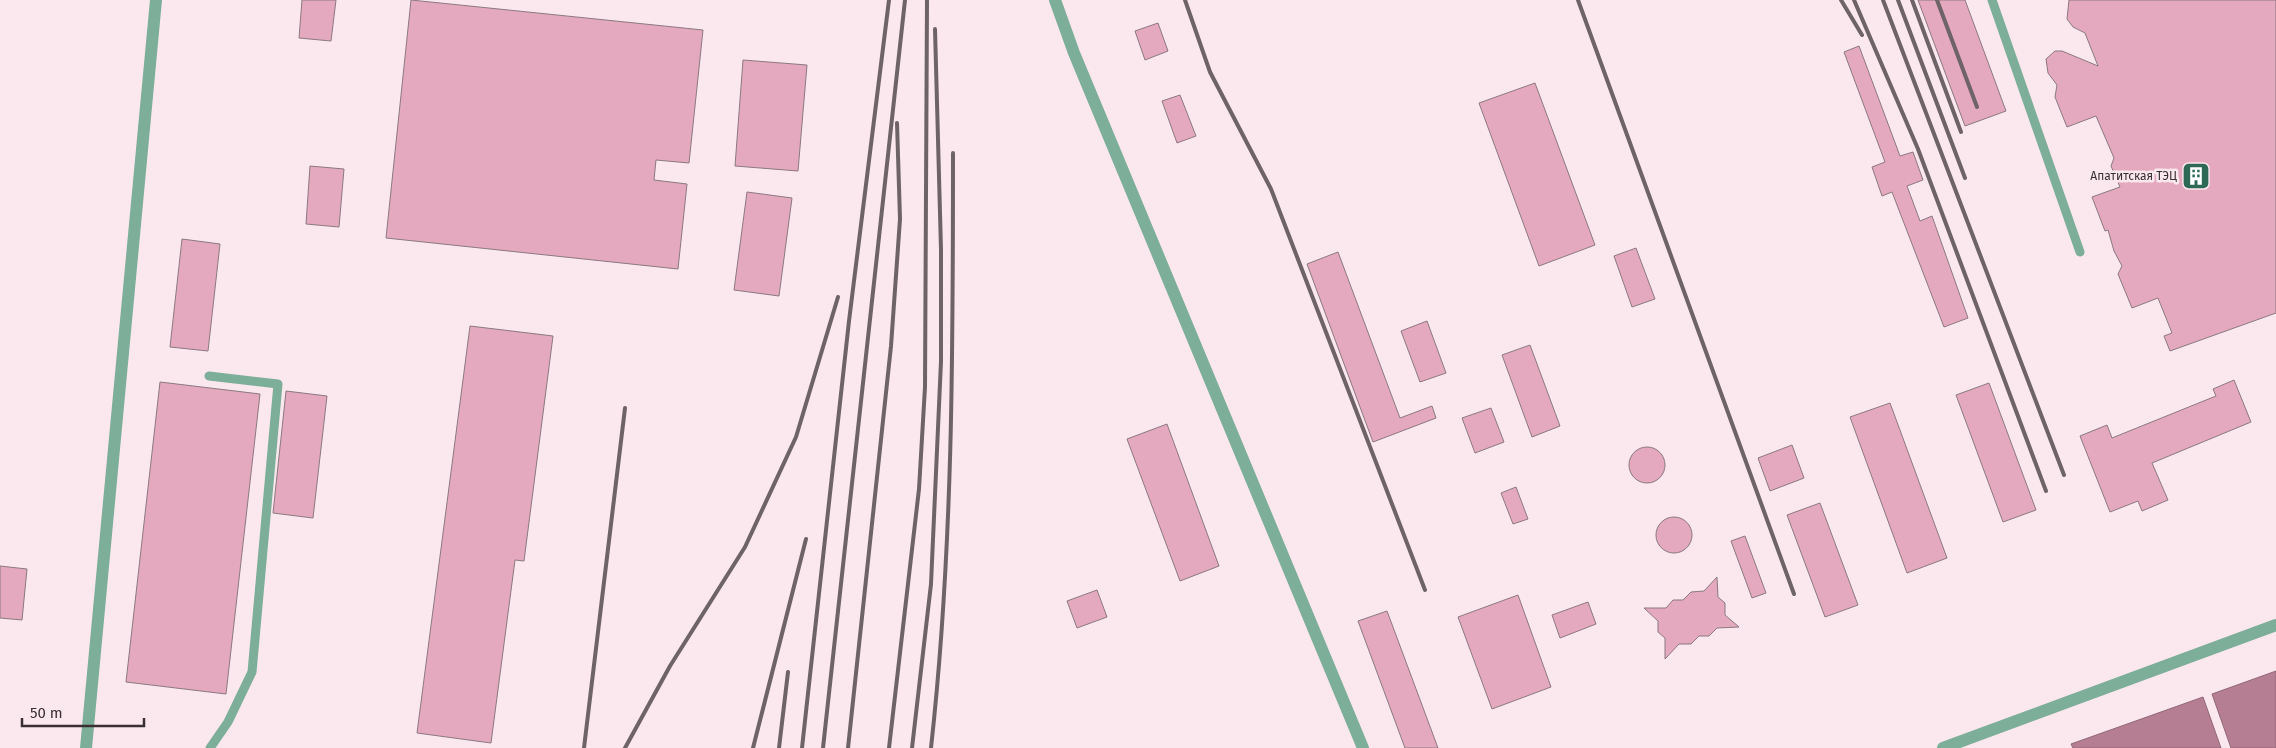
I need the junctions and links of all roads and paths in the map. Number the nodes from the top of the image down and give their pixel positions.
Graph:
1 (156, 0) edge
2 (1056, 0) edge
3 (1992, 0) edge
4 (2080, 252) dead end
5 (209, 376) dead end
6 (2276, 625) edge
7 (86, 748) edge
8 (210, 748) edge
9 (1363, 748) edge
10 (1943, 748) edge

1 - 7 street
2 - 9 street
3 - 4 lane
5 - 8 lane
6 - 10 street

